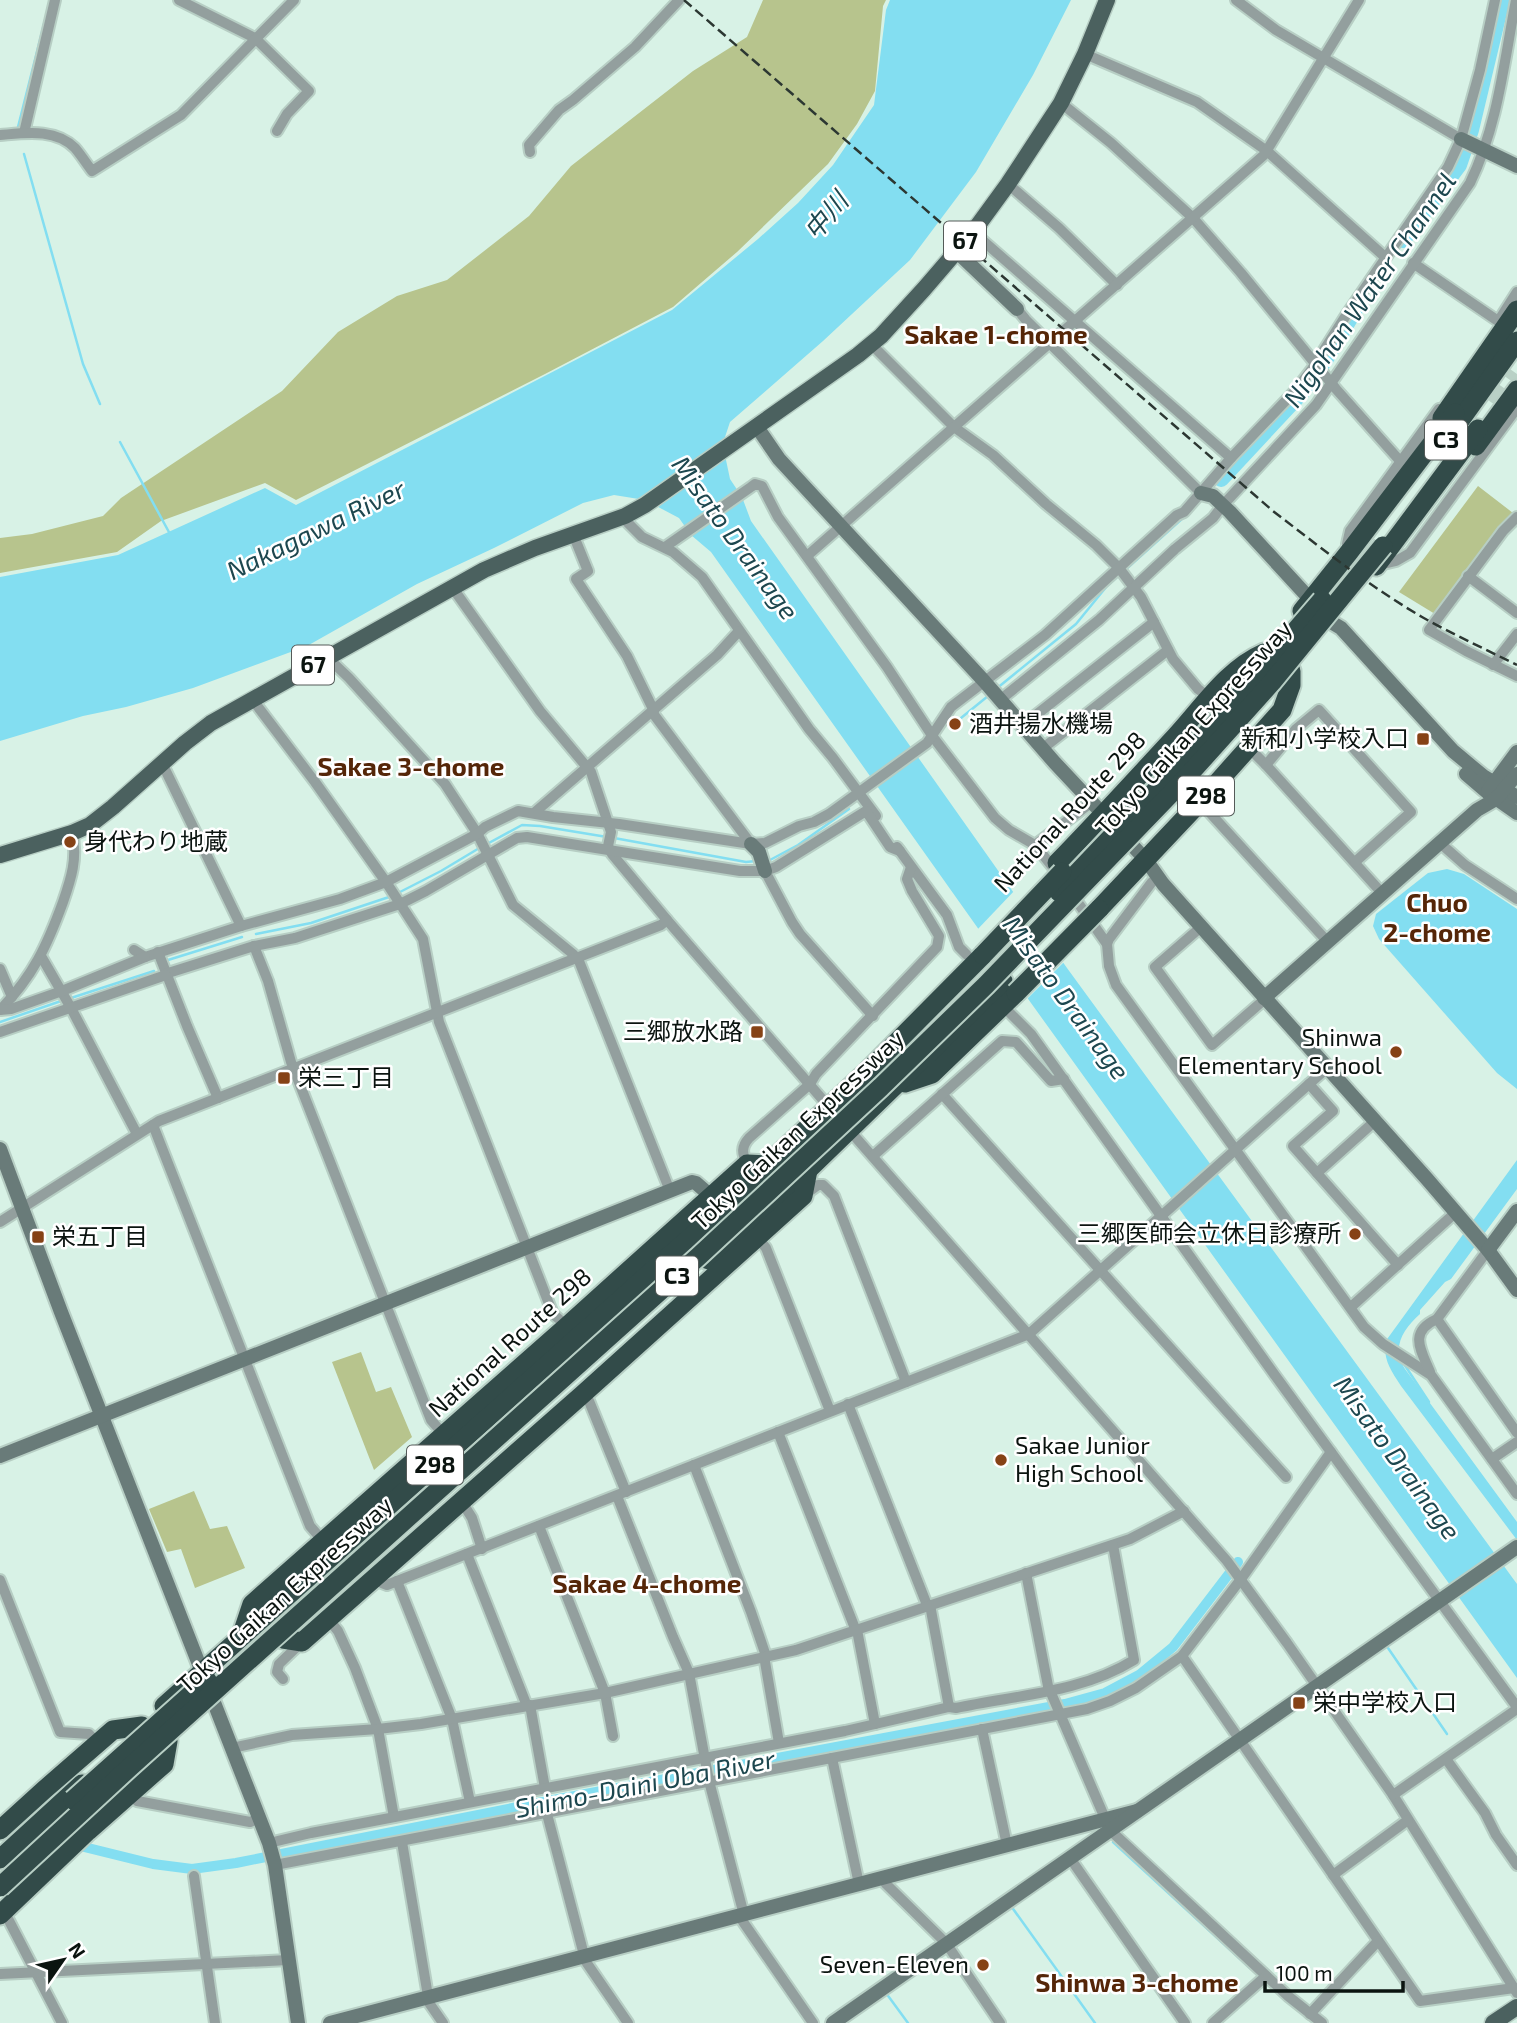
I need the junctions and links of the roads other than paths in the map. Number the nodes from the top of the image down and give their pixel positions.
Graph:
1 (55, 0) edge
2 (179, 0) edge
3 (294, 0) edge
4 (679, 0) edge
5 (1107, 0) edge
6 (1236, 0) edge
7 (1359, 0) edge
8 (1516, 0) edge
9 (1494, 1) edge
10 (1513, 12) junction
11 (255, 38) junction
12 (1085, 54) junction
13 (1324, 58) junction
14 (1060, 103) junction
15 (277, 131) dead end
16 (23, 133) junction
17 (0, 135) edge
18 (1461, 139) junction
19 (1484, 150) junction
20 (1267, 151) junction
21 (530, 152) dead end
22 (1517, 166) edge
23 (1008, 184) junction
24 (1193, 218) junction
25 (973, 232) junction
26 (956, 251) junction
27 (1385, 257) junction
28 (1413, 263) junction
29 (1116, 285) junction
30 (1517, 292) edge
31 (1017, 309) joint
32 (1517, 310) edge
33 (1498, 321) junction
34 (1075, 322) junction
35 (1517, 341) edge
36 (1051, 343) junction
37 (871, 344) junction
38 (1517, 359) edge
39 (1316, 363) junction
40 (1330, 381) junction
41 (1517, 390) edge
42 (1517, 408) edge
43 (1455, 413) dead end
44 (757, 426) junction
45 (954, 427) junction
46 (1478, 429) dead end
47 (1231, 458) junction
48 (1401, 462) junction
49 (1201, 493) junction
50 (1387, 503) junction
51 (1223, 505) junction
52 (625, 516) junction
53 (1517, 517) edge
54 (1409, 523) junction
55 (841, 526) junction
56 (573, 534) junction
57 (665, 547) junction
58 (1350, 551) junction
59 (807, 556) junction
60 (1376, 565) junction
61 (1119, 568) junction
62 (1468, 576) junction
63 (452, 587) junction
64 (1135, 587) junction
65 (1311, 600) junction
66 (1517, 613) edge
67 (1154, 622) junction
68 (1331, 622) junction
69 (739, 631) junction
70 (1517, 634) edge
71 (1168, 650) junction
72 (1264, 653) junction
73 (327, 657) junction
74 (1493, 665) junction
75 (1291, 671) junction
76 (1517, 676) edge
77 (985, 682) junction
78 (1210, 698) junction
79 (252, 699) junction
80 (999, 699) junction
81 (653, 712) junction
82 (1022, 726) junction
83 (930, 740) junction
84 (1042, 749) junction
85 (1248, 750) junction
86 (1517, 752) edge
87 (162, 763) junction
88 (1266, 765) junction
89 (587, 767) junction
90 (1517, 774) edge
91 (863, 789) junction
92 (1500, 792) edge
93 (1200, 802) junction
94 (1098, 808) junction
95 (1517, 813) edge
96 (534, 814) junction
97 (609, 828) junction
98 (72, 833) junction
99 (477, 833) junction
100 (1440, 843) junction
101 (751, 844) junction
102 (1035, 845) junction
103 (609, 849) junction
104 (900, 851) junction
105 (488, 854) junction
106 (0, 855) edge
107 (1146, 860) junction
108 (1355, 862) junction
109 (911, 867) junction
110 (765, 871) junction
111 (1158, 877) junction
112 (386, 882) junction
113 (1381, 892) junction
114 (1517, 899) edge
115 (400, 904) junction
116 (667, 920) junction
117 (243, 926) junction
118 (1201, 926) junction
119 (1327, 941) junction
120 (1107, 944) junction
121 (253, 946) junction
122 (134, 950) dead end
123 (158, 952) junction
124 (41, 956) junction
125 (973, 956) junction
126 (145, 957) junction
127 (576, 958) junction
128 (0, 970) edge
129 (166, 974) junction
130 (62, 991) junction
131 (1004, 995) junction
132 (12, 997) junction
133 (1264, 998) junction
134 (71, 1007) junction
135 (0, 1010) edge
136 (437, 1013) junction
137 (873, 1016) junction
138 (0, 1032) edge
139 (1327, 1068) junction
140 (294, 1069) junction
141 (1064, 1079) junction
142 (810, 1084) junction
143 (1309, 1084) junction
144 (942, 1094) junction
145 (219, 1098) junction
146 (829, 1107) junction
147 (1375, 1121) junction
148 (153, 1125) junction
149 (850, 1130) junction
150 (138, 1134) junction
151 (0, 1149) edge
152 (1232, 1153) junction
153 (873, 1156) junction
154 (747, 1164) junction
155 (768, 1165) junction
156 (808, 1170) junction
157 (1317, 1173) junction
158 (670, 1191) junction
159 (803, 1196) junction
160 (712, 1197) junction
161 (21, 1208) junction
162 (1165, 1212) junction
163 (1517, 1212) edge
164 (1455, 1213) junction
165 (0, 1222) edge
166 (757, 1237) junction
167 (528, 1247) junction
168 (1486, 1248) junction
169 (1398, 1265) junction
170 (1100, 1270) junction
171 (1517, 1290) edge
172 (387, 1303) junction
173 (1351, 1307) junction
174 (1437, 1319) junction
175 (1376, 1322) dead end
176 (567, 1326) junction
177 (1364, 1327) junction
178 (1028, 1334) junction
179 (245, 1358) junction
180 (1431, 1375) junction
181 (906, 1382) junction
182 (583, 1394) junction
183 (848, 1404) junction
184 (830, 1411) junction
185 (102, 1416) junction
186 (778, 1432) junction
187 (1517, 1433) edge
188 (446, 1434) junction
189 (1517, 1442) edge
190 (1331, 1452) junction
191 (0, 1456) edge
192 (1492, 1459) junction
193 (694, 1465) junction
194 (1286, 1478) dead end
195 (621, 1494) junction
196 (1517, 1494) edge
197 (462, 1502) junction
198 (1184, 1511) junction
199 (539, 1526) junction
200 (323, 1541) junction
201 (1113, 1545) junction
202 (1517, 1547) edge
203 (482, 1549) junction
204 (467, 1554) junction
205 (1027, 1573) junction
206 (387, 1579) junction
207 (1241, 1579) junction
208 (0, 1580) edge
209 (1445, 1597) junction
210 (929, 1605) junction
211 (329, 1620) junction
212 (856, 1630) junction
213 (240, 1638) junction
214 (293, 1640) junction
215 (765, 1656) junction
216 (1182, 1656) junction
217 (202, 1671) junction
218 (689, 1673) junction
219 (283, 1679) dead end
220 (1317, 1687) junction
221 (1051, 1691) junction
222 (605, 1693) junction
223 (213, 1700) junction
224 (529, 1705) junction
225 (949, 1707) junction
226 (1517, 1708) edge
227 (1060, 1714) junction
228 (452, 1719) junction
229 (875, 1724) junction
230 (142, 1726) junction
231 (378, 1729) junction
232 (982, 1729) junction
233 (613, 1736) dead end
234 (1240, 1740) junction
235 (168, 1741) junction
236 (97, 1743) junction
237 (779, 1743) junction
238 (232, 1748) junction
239 (705, 1757) junction
240 (832, 1758) junction
241 (1446, 1759) junction
242 (709, 1781) junction
243 (545, 1788) junction
244 (131, 1795) junction
245 (1393, 1796) junction
246 (470, 1802) junction
247 (547, 1814) junction
248 (394, 1817) junction
249 (260, 1818) junction
250 (1408, 1820) junction
251 (7, 1824) edge
252 (1108, 1825) junction
253 (402, 1842) junction
254 (269, 1843) junction
255 (1007, 1845) junction
256 (1070, 1858) junction
257 (0, 1859) edge
258 (275, 1865) junction
259 (1517, 1865) edge
260 (0, 1868) edge
261 (34, 1874) junction
262 (1333, 1875) junction
263 (194, 1876) dead end
264 (883, 1878) junction
265 (859, 1884) junction
266 (0, 1887) edge
267 (1, 1908) edge
268 (742, 1915) junction
269 (1378, 1941) junction
270 (946, 1943) junction
271 (583, 1955) junction
272 (288, 1960) junction
273 (207, 1965) junction
274 (36, 1972) junction
275 (0, 1974) edge
276 (1266, 1976) junction
277 (1516, 1991) edge
278 (427, 1997) junction
279 (1517, 2007) edge
280 (1310, 2014) junction
281 (62, 2023) edge
282 (215, 2023) edge
283 (298, 2023) edge
284 (330, 2023) edge
285 (443, 2023) edge
286 (628, 2023) edge
287 (813, 2023) edge
288 (833, 2023) edge
289 (1000, 2023) edge
290 (1185, 2023) edge
291 (1213, 2023) edge
292 (1322, 2023) edge
293 (1493, 2023) edge

1 - 16 street
2 - 11 street
3 - 11 street
4 - 21 street
5 - 12 main road, 67
6 - 13 street
7 - 13 street
8 - 10 street
9 - 10 street
9 - 18 street
10 - 19 street
11 - 15 street
11 - 16 street
12 - 14 main road, 67
12 - 20 street
13 - 18 street
13 - 20 street
14 - 23 main road, 67
14 - 24 street
16 - 17 street
18 - 19 street
18 - 27 street
19 - 22 street
19 - 28 street
20 - 24 street
20 - 27 street
23 - 25 main road, 67
23 - 29 street
24 - 29 street
24 - 39 street
25 - 26 main road, 67
25 - 34 street
26 - 31 street
26 - 37 main road, 67
27 - 39 street
28 - 33 street
28 - 40 street
29 - 34 street
30 - 33 street
31 - 36 street
32 - 50 highway, 298
33 - 48 street
34 - 36 street
34 - 47 street
35 - 260 highway, Tokyo Gaikan Expressway / C3, bridge
36 - 45 street
36 - 49 street
37 - 44 main road, 67
37 - 45 street
38 - 266 highway, Tokyo Gaikan Expressway / C3, bridge
39 - 40 street
39 - 47 street
40 - 48 street
40 - 51 street
41 - 54 highway, 298
42 - 60 street
43 - 50 highway, 298
44 - 52 main road, 67
44 - 55 street
45 - 55 street
45 - 61 street
46 - 54 highway, 298
47 - 49 street
48 - 58 street
49 - 51 street
49 - 61 street
50 - 58 highway, 298
51 - 64 street
51 - 65 street
52 - 56 main road, 67
52 - 57 street
53 - 62 street
54 - 60 highway, 298
55 - 59 street
55 - 77 street
56 - 63 main road, 67
56 - 81 street
57 - 59 street
57 - 69 street
58 - 65 highway, 298
59 - 83 street
60 - 68 highway, 298
61 - 64 street
61 - 77 street
62 - 66 street
62 - 74 street
63 - 73 main road, 67
63 - 89 street
64 - 67 street
64 - 80 street
65 - 68 street
65 - 72 highway, 298
67 - 71 street
67 - 82 street
68 - 75 highway, 298
68 - 92 street
69 - 81 street
69 - 91 street
70 - 74 street
71 - 78 street
71 - 84 street
72 - 78 highway, National Route 298 / 298
72 - 125 highway, 298, bridge
73 - 79 main road, 67
73 - 99 street
74 - 76 street
75 - 85 highway, 298
75 - 131 highway, 298
77 - 80 street
77 - 83 street
78 - 94 highway, National Route 298 / 298
79 - 87 main road, 67
79 - 112 street
80 - 82 street
81 - 89 street
81 - 101 street
82 - 84 street
83 - 91 street
83 - 102 street
84 - 94 street
85 - 88 street
85 - 93 highway, 298
86 - 92 street
87 - 98 main road, 67
87 - 117 street
88 - 108 street
88 - 108 street
89 - 96 street
89 - 97 street
90 - 92 street
91 - 101 street
91 - 104 street
92 - 95 street
92 - 100 street
93 - 107 highway, 298
93 - 119 street
94 - 102 street
94 - 107 street
94 - 125 highway, National Route 298 / 298
96 - 97 street
96 - 99 street
97 - 101 street
97 - 103 street
98 - 106 main road, 67
98 - 124 street
99 - 105 street
99 - 112 street
100 - 113 street
100 - 114 street
101 - 110 street
102 - 120 street
103 - 105 street
103 - 110 street
103 - 116 street
104 - 109 street
104 - 110 street
105 - 115 street
105 - 127 street
107 - 111 street
107 - 131 highway, 298, bridge
108 - 113 street
109 - 125 street
109 - 137 street
110 - 137 street
111 - 118 street
111 - 120 street
112 - 115 street
112 - 117 street
113 - 119 street
115 - 121 street
115 - 136 street
116 - 127 street
116 - 142 street
117 - 121 street
117 - 123 street
118 - 133 street
118 - 133 street
119 - 133 street
120 - 152 street
121 - 129 street
121 - 140 street
122 - 126 street
123 - 126 street
123 - 129 street
124 - 130 street
124 - 132 street
125 - 146 highway, National Route 298 / 298
126 - 130 street
127 - 136 street
127 - 158 street
128 - 132 street
129 - 134 street
129 - 145 street
130 - 134 street
130 - 135 street
131 - 141 street
131 - 149 highway, 298
132 - 135 street
133 - 139 street
134 - 138 street
134 - 150 street
136 - 140 street
136 - 167 street
137 - 142 street
139 - 143 street
139 - 147 street
140 - 145 street
140 - 172 street
141 - 144 street
141 - 162 street
142 - 146 street
142 - 154 street
143 - 152 street
143 - 157 street
144 - 153 street
144 - 170 street
145 - 148 street
146 - 149 street
146 - 155 highway, National Route 298 / 298
147 - 157 street
147 - 164 street
148 - 150 street
148 - 179 street
149 - 153 street
149 - 156 highway, 298
150 - 161 street
151 - 161 street
152 - 162 street
152 - 173 street
153 - 178 street
154 - 155 highway
154 - 160 highway, National Route 298 / 298
155 - 213 highway, National Route 298 / 298
156 - 159 highway
156 - 214 highway, 298
157 - 169 street
158 - 160 street
158 - 167 street
159 - 166 highway, 298
159 - 181 street
160 - 176 highway, National Route 298 / 298
161 - 165 street
161 - 185 street
162 - 170 street
162 - 190 street
163 - 168 street
164 - 168 street
164 - 169 street
166 - 182 highway, 298
166 - 184 street
167 - 172 street
167 - 176 street
168 - 171 street
168 - 174 street
169 - 173 street
170 - 178 street
170 - 194 street
172 - 179 street
172 - 188 street
173 - 177 street
174 - 180 street
174 - 187 street
175 - 177 street
176 - 188 highway, National Route 298 / 298
177 - 180 street
178 - 181 street
178 - 198 street
179 - 185 street
179 - 200 street
180 - 192 street
181 - 183 street
182 - 195 street
182 - 197 highway, 298
183 - 184 street
183 - 210 street
184 - 186 street
185 - 191 street
185 - 217 street
186 - 193 street
186 - 212 street
188 - 200 highway, National Route 298 / 298
189 - 192 street
190 - 207 street
190 - 209 street
192 - 196 street
193 - 195 street
193 - 215 street
195 - 199 street
195 - 218 street
197 - 203 street
197 - 206 highway, 298
198 - 201 street
198 - 207 street
199 - 203 street
199 - 222 street
200 - 213 highway, National Route 298 / 298
201 - 205 street
201 - 221 street
202 - 209 street
203 - 204 street
204 - 206 street
204 - 224 street
205 - 210 street
205 - 221 street
206 - 211 highway, 298
206 - 228 street
207 - 216 street
207 - 220 street
208 - 236 street
209 - 220 street
209 - 226 street
210 - 212 street
210 - 225 street
211 - 214 highway, 298
211 - 231 street
212 - 215 street
212 - 229 street
213 - 217 highway, National Route 298 / 298
214 - 219 street
214 - 223 highway, 298
215 - 218 street
215 - 237 street
216 - 227 street
216 - 234 street
217 - 223 street
217 - 230 highway, National Route 298 / 298
218 - 222 street
218 - 239 street
220 - 234 street
220 - 245 street
221 - 225 street
221 - 227 street
222 - 224 street
222 - 233 street
223 - 235 highway, 298
223 - 238 street
224 - 228 street
224 - 243 street
225 - 229 street
226 - 241 street
227 - 232 street
227 - 252 street
228 - 231 street
228 - 246 street
229 - 237 street
230 - 236 highway
230 - 257 highway, National Route 298 / 298
231 - 238 street
231 - 248 street
232 - 240 street
232 - 255 street
234 - 252 street
234 - 262 street
235 - 244 highway
235 - 261 highway, 298
236 - 251 highway
237 - 239 street
238 - 249 street
239 - 242 street
239 - 243 street
240 - 242 street
240 - 265 street
241 - 245 street
241 - 259 street
242 - 247 street
242 - 268 street
243 - 246 street
244 - 249 street
244 - 261 highway
245 - 250 street
246 - 248 street
247 - 253 street
247 - 271 street
248 - 254 street
249 - 254 street
250 - 262 street
250 - 277 street
252 - 255 street
252 - 256 street
252 - 276 street
253 - 258 street
253 - 278 street
254 - 258 street
255 - 264 street
256 - 270 street
256 - 290 street
258 - 272 street
261 - 267 highway, 298
262 - 269 street
263 - 273 street
264 - 265 street
264 - 270 street
265 - 268 street
267 - 274 street
268 - 271 street
268 - 287 street
269 - 277 street
269 - 280 street
270 - 288 street
270 - 289 street
271 - 278 street
271 - 286 street
272 - 273 street
272 - 283 street
273 - 274 street
273 - 282 street
274 - 275 street
274 - 281 street
276 - 280 street
276 - 291 street
278 - 284 street
278 - 285 street
279 - 293 main road
280 - 292 street

